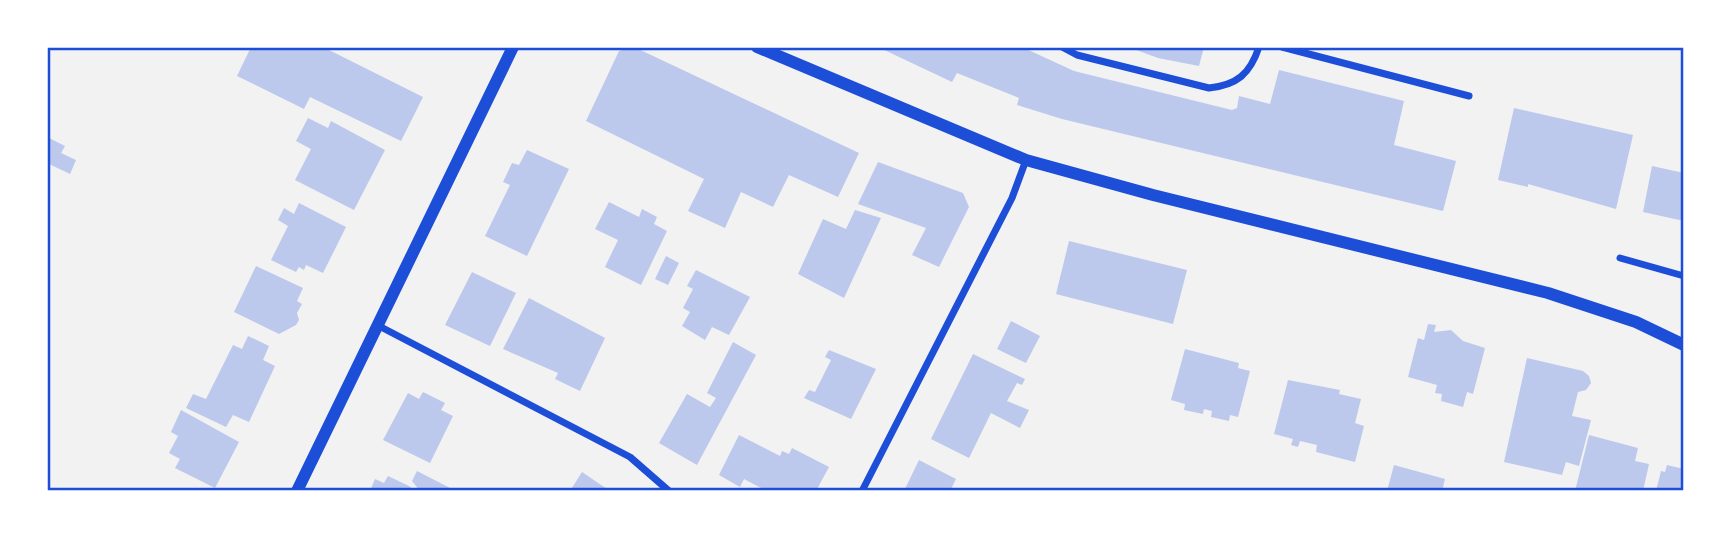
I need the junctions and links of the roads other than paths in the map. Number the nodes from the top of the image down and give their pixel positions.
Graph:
1 (513, 47) edge
2 (757, 47) edge
3 (1062, 47) edge
4 (1259, 47) edge
5 (1282, 47) edge
6 (1469, 96) dead end
7 (1026, 160) junction
8 (1620, 258) dead end
9 (1684, 276) edge
10 (379, 326) junction
11 (1684, 345) edge
12 (297, 491) edge
13 (668, 491) edge
14 (862, 491) edge

1 - 10 street
2 - 7 street
3 - 4 street
5 - 6 street
7 - 11 street
7 - 14 street
8 - 9 street
10 - 12 street
10 - 13 street

